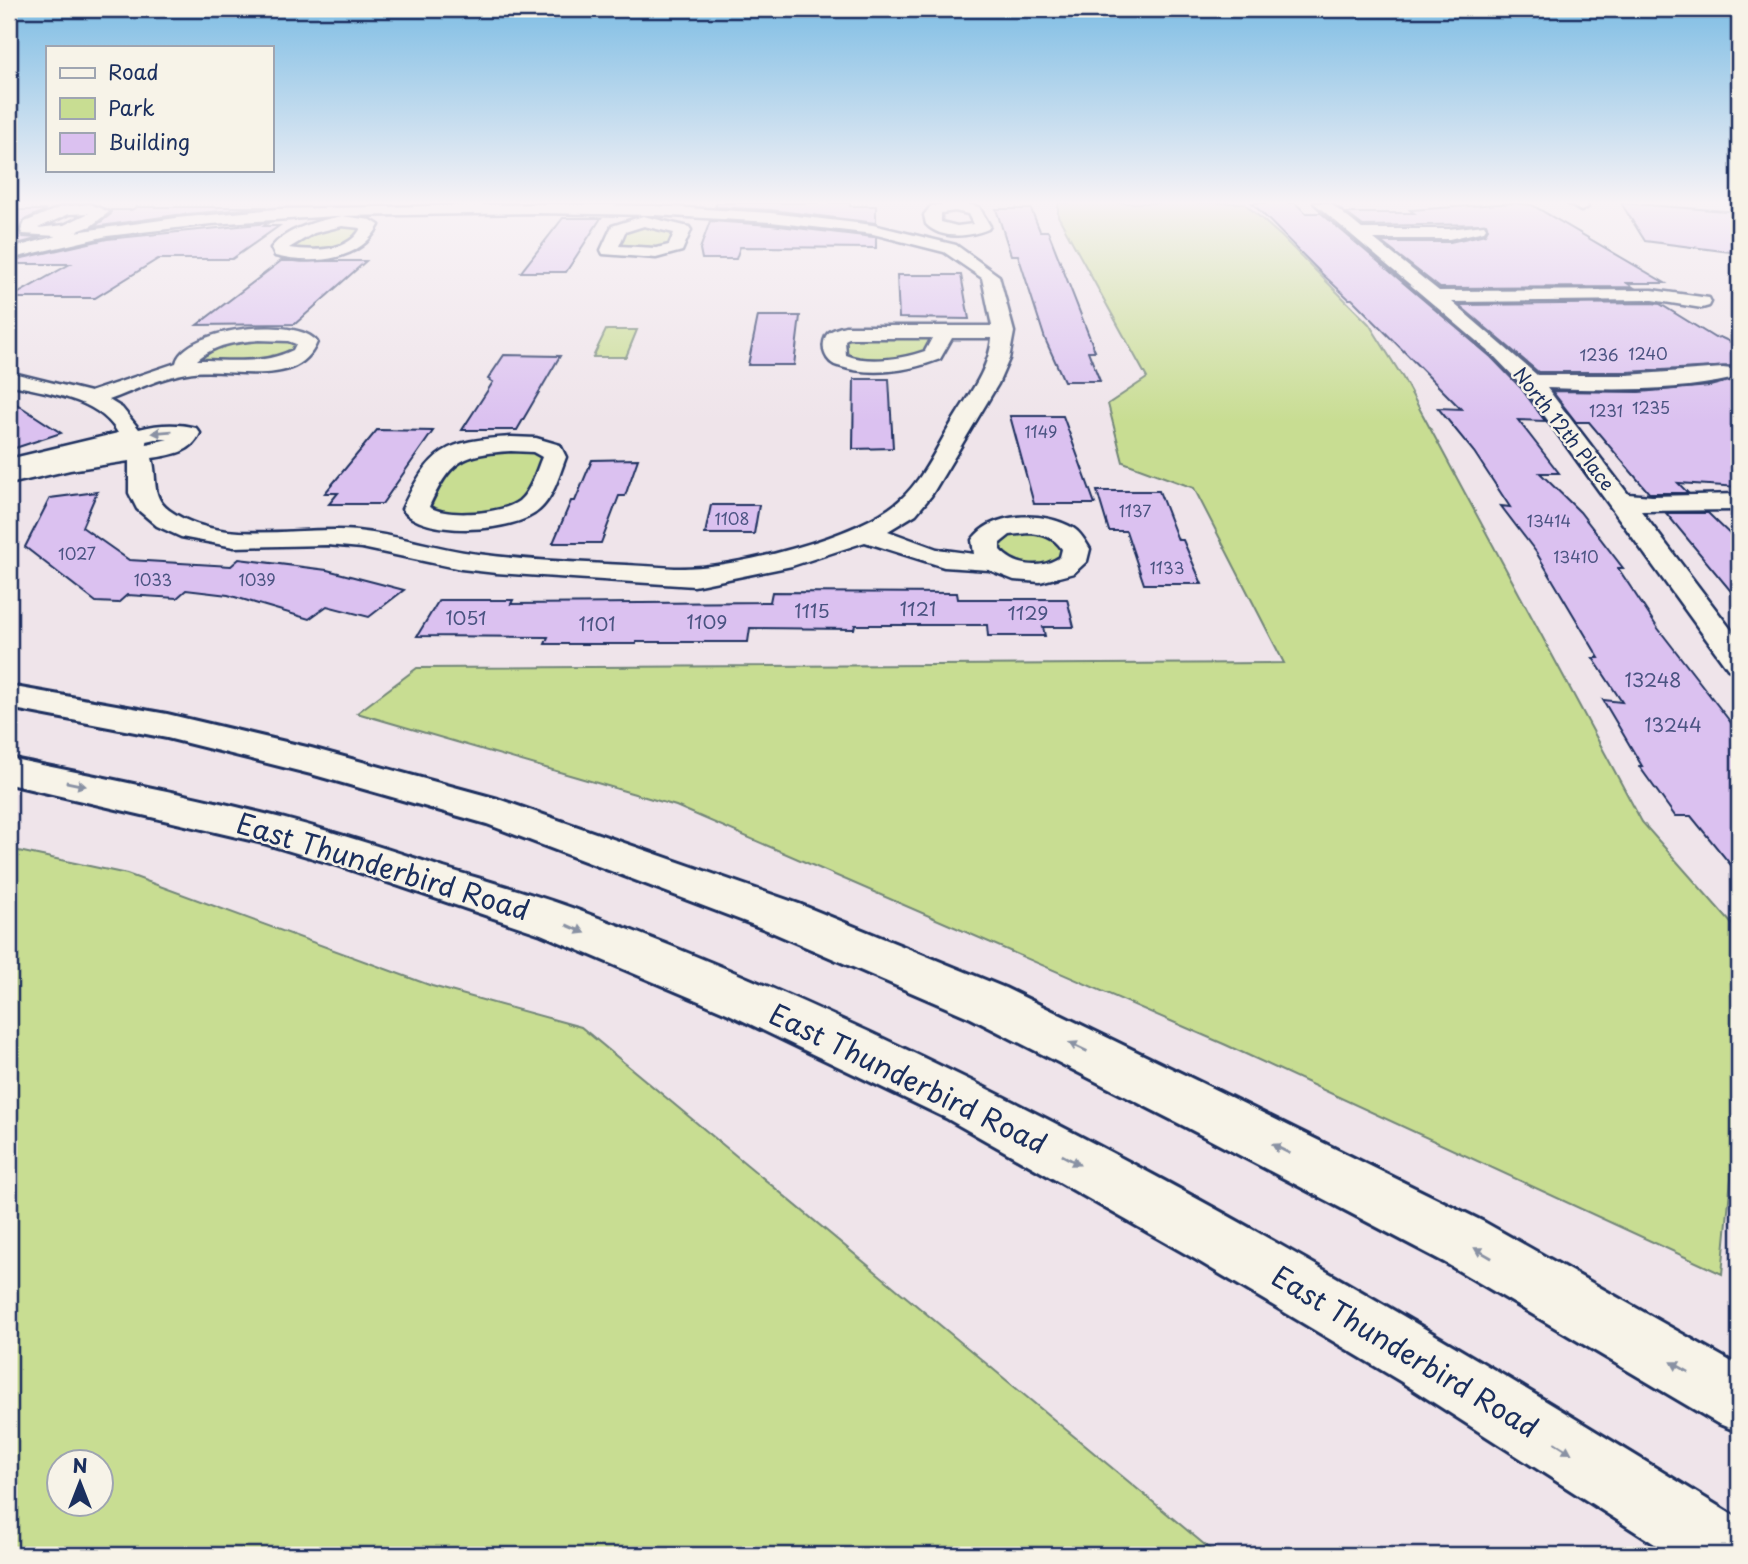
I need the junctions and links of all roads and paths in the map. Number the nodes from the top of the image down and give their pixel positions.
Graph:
1 (988, 276) edge
2 (1407, 276) edge
3 (1432, 297) junction
4 (1702, 302) dead end
5 (946, 331) junction
6 (1004, 331) junction
7 (186, 366) junction
8 (1723, 374) dead end
9 (9, 378) edge
10 (1531, 381) junction
11 (90, 399) junction
12 (134, 445) junction
13 (9, 467) edge
14 (9, 477) edge
15 (1621, 501) junction
16 (1739, 502) edge
17 (440, 522) junction
18 (863, 531) junction
19 (408, 548) junction
20 (994, 561) dead end
21 (1739, 662) edge
22 (9, 697) edge
23 (9, 771) edge
24 (1739, 1402) edge
25 (1734, 1555) edge

1 - 6 street
2 - 3 street, North 12th Place
3 - 4 street
3 - 10 street, North 12th Place
5 - 5 street
5 - 6 street
6 - 18 street
7 - 7 street
7 - 11 street
8 - 10 street
9 - 11 street
10 - 15 street, North 12th Place
11 - 12 street
12 - 13 street
14 -> 12 street
12 - 19 street
15 - 16 street
15 - 21 street, North 12th Place
17 - 17 street
17 - 19 street
18 - 19 street
18 - 20 street
24 -> 22 main road
23 -> 25 main road, East Thunderbird Road

